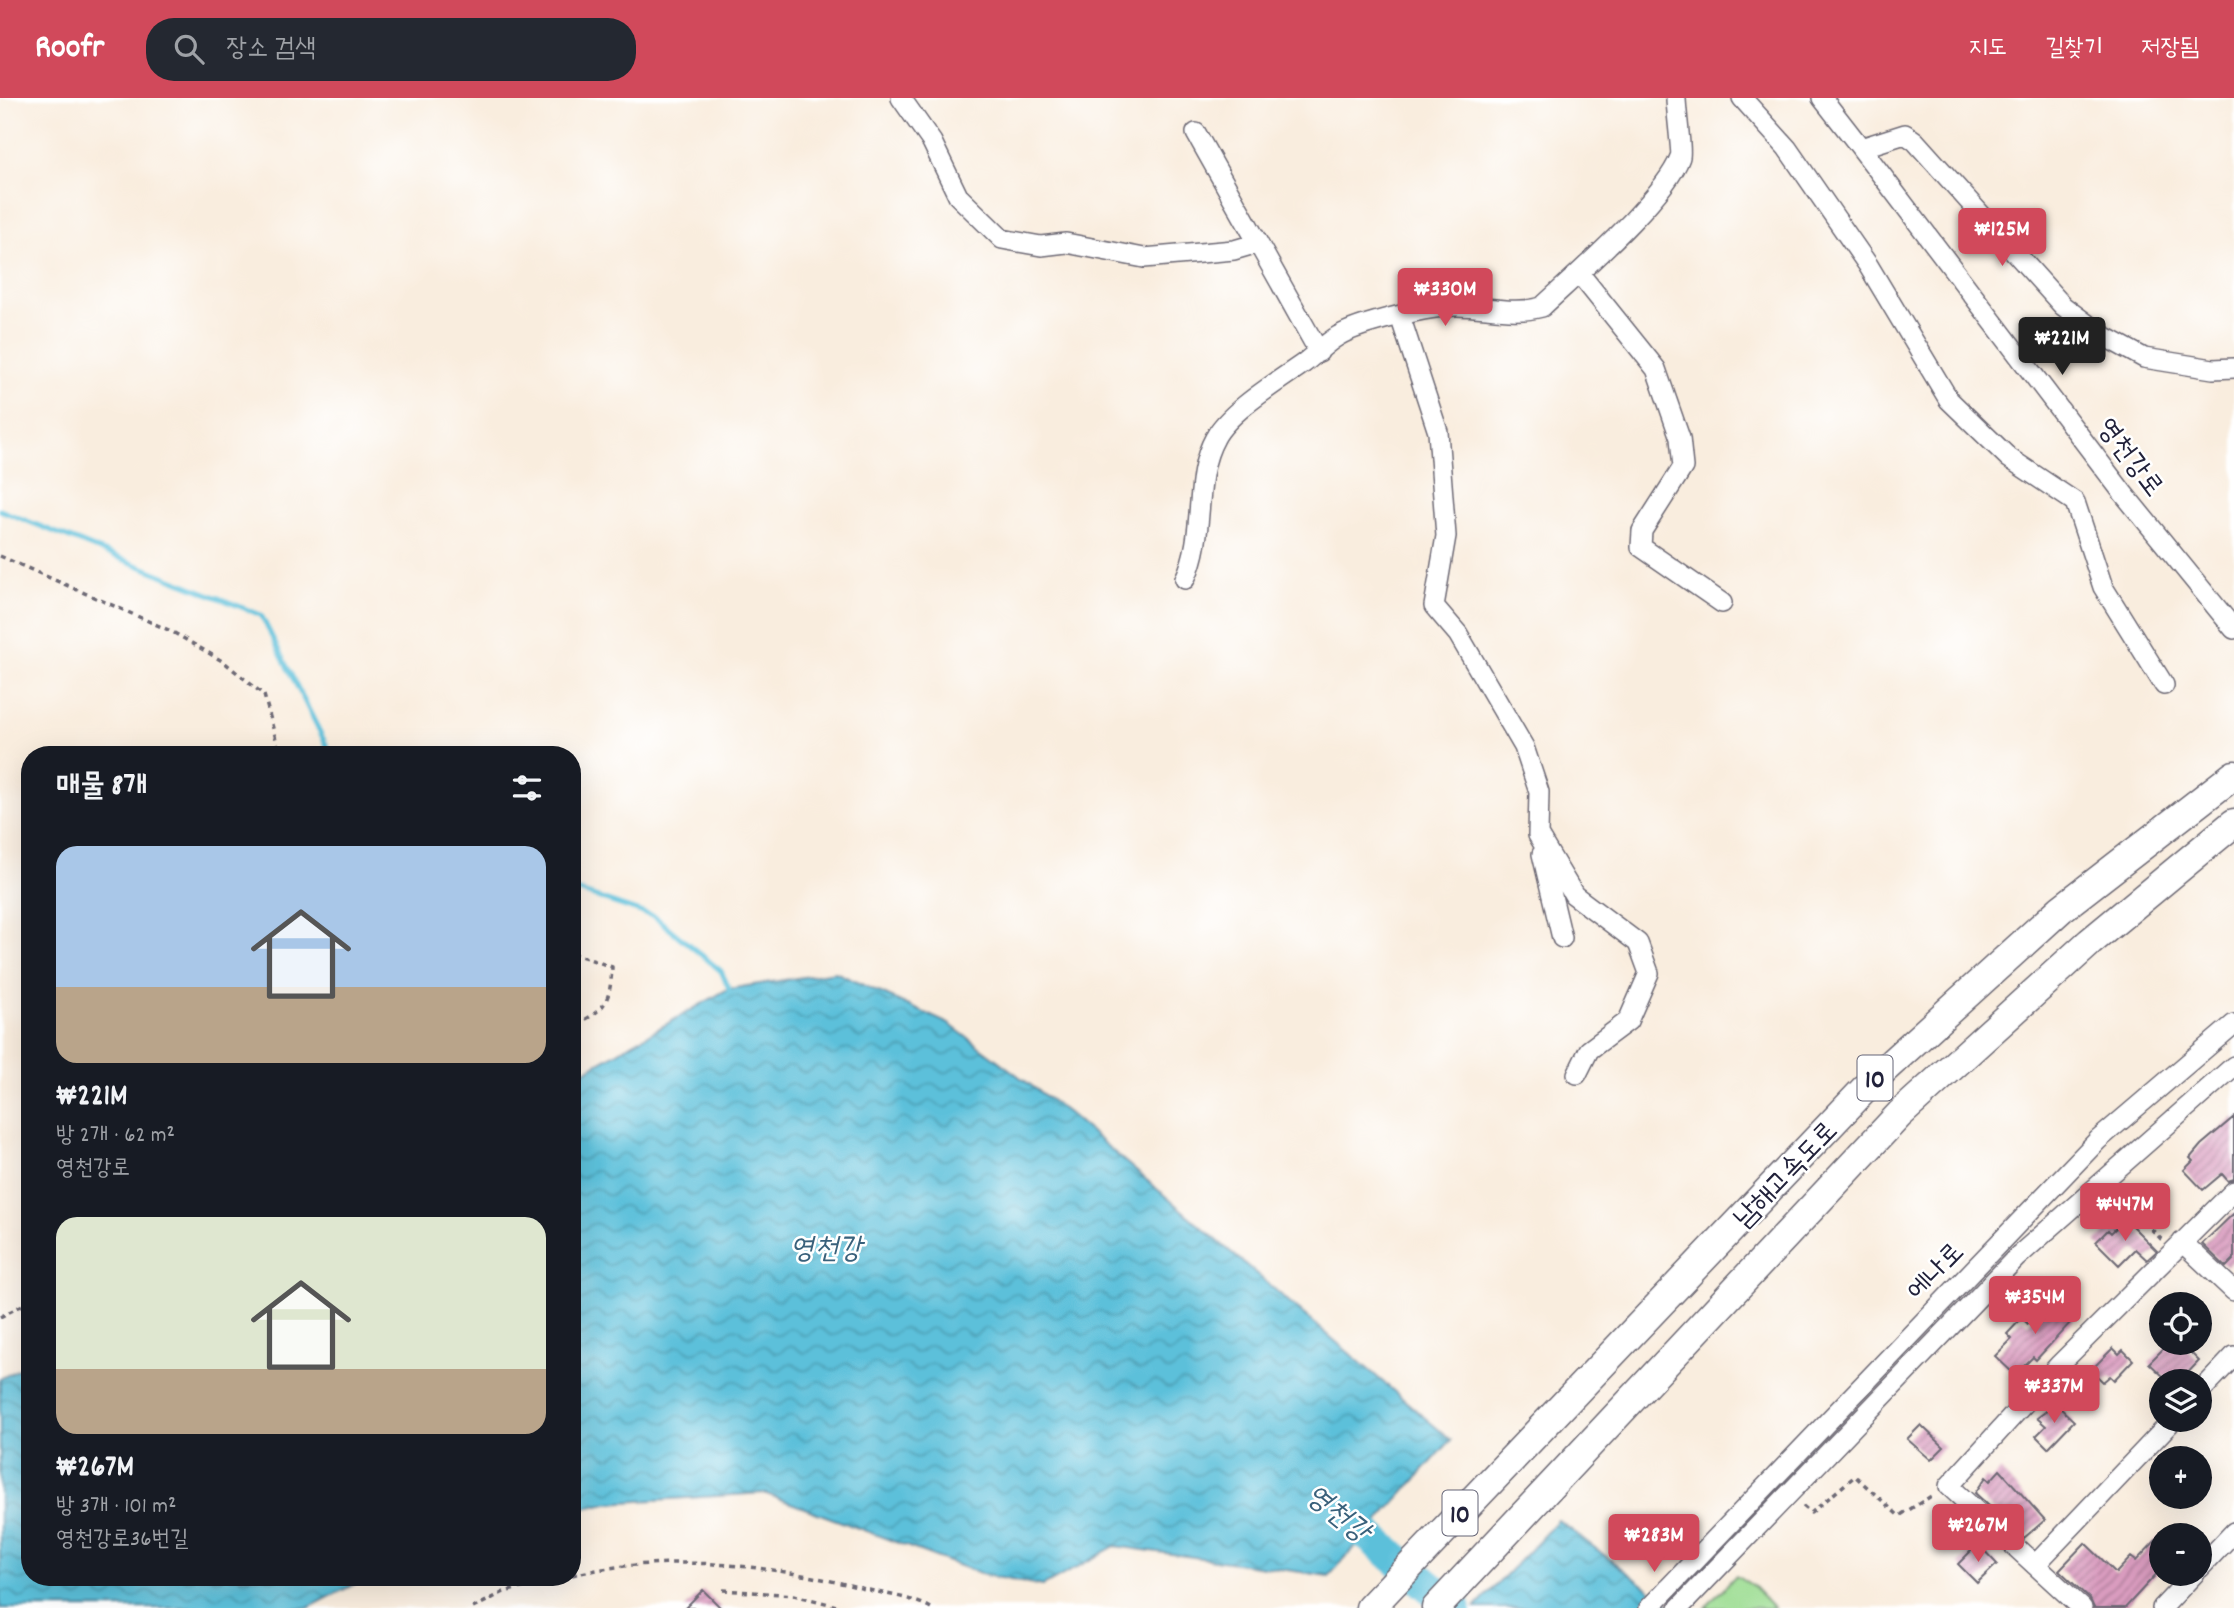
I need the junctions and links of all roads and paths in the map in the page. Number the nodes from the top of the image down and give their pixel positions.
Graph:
1 (901, 98) edge
2 (1676, 98) edge
3 (1742, 98) edge
4 (1822, 98) edge
5 (1196, 133) dead end
6 (1861, 148) junction
7 (1258, 243) junction
8 (1578, 273) junction
9 (1400, 316) junction
10 (1319, 352) junction
11 (2234, 368) edge
12 (0, 556) edge
13 (1185, 579) dead end
14 (1722, 603) dead end
15 (2234, 629) edge
16 (2164, 685) dead end
17 (278, 746) edge
18 (2234, 775) edge
19 (2234, 823) edge
20 (1538, 835) junction
21 (1562, 938) dead end
22 (581, 956) edge
23 (581, 1022) edge
24 (2234, 1024) edge
25 (2234, 1066) edge
26 (1577, 1074) dead end
27 (2110, 1186) dead end
28 (2234, 1191) edge
29 (2178, 1247) junction
30 (2234, 1292) edge
31 (21, 1306) edge
32 (0, 1317) edge
33 (2234, 1356) edge
34 (2212, 1379) edge
35 (2162, 1432) edge
36 (1949, 1486) junction
37 (1799, 1502) dead end
38 (2234, 1532) edge
39 (2212, 1555) edge
40 (2035, 1565) junction
41 (581, 1574) edge
42 (529, 1586) edge
43 (2183, 1586) edge
44 (723, 1590) dead end
45 (473, 1608) edge
46 (845, 1608) edge
47 (931, 1608) edge
48 (1370, 1608) edge
49 (1436, 1608) edge
50 (1649, 1608) edge
51 (1679, 1608) edge
52 (2082, 1608) edge
53 (2162, 1608) edge

1 - 7 street
2 - 8 street
3 - 16 street
4 - 6 street, 영천강로
5 - 7 street
6 - 11 street
6 - 15 street, 영천강로
7 - 10 street
8 - 9 street
8 - 14 street
9 - 10 street
9 - 20 street
10 - 13 street
12 - 17 path
18 - 48 highway, 남해고속도로 / 10
19 - 49 highway, 남해고속도로 / 10
20 - 21 street
20 - 26 street
22 - 23 path
24 - 50 street, 에나로
25 - 51 street, 에나로
27 - 29 path
28 - 29 street
29 - 30 street
29 - 36 street
31 - 32 path
33 - 34 street
35 - 40 street
36 - 37 path
36 - 40 street
38 - 39 street
40 - 52 street
41 - 47 path
42 - 45 path
43 - 53 street
44 - 46 path

